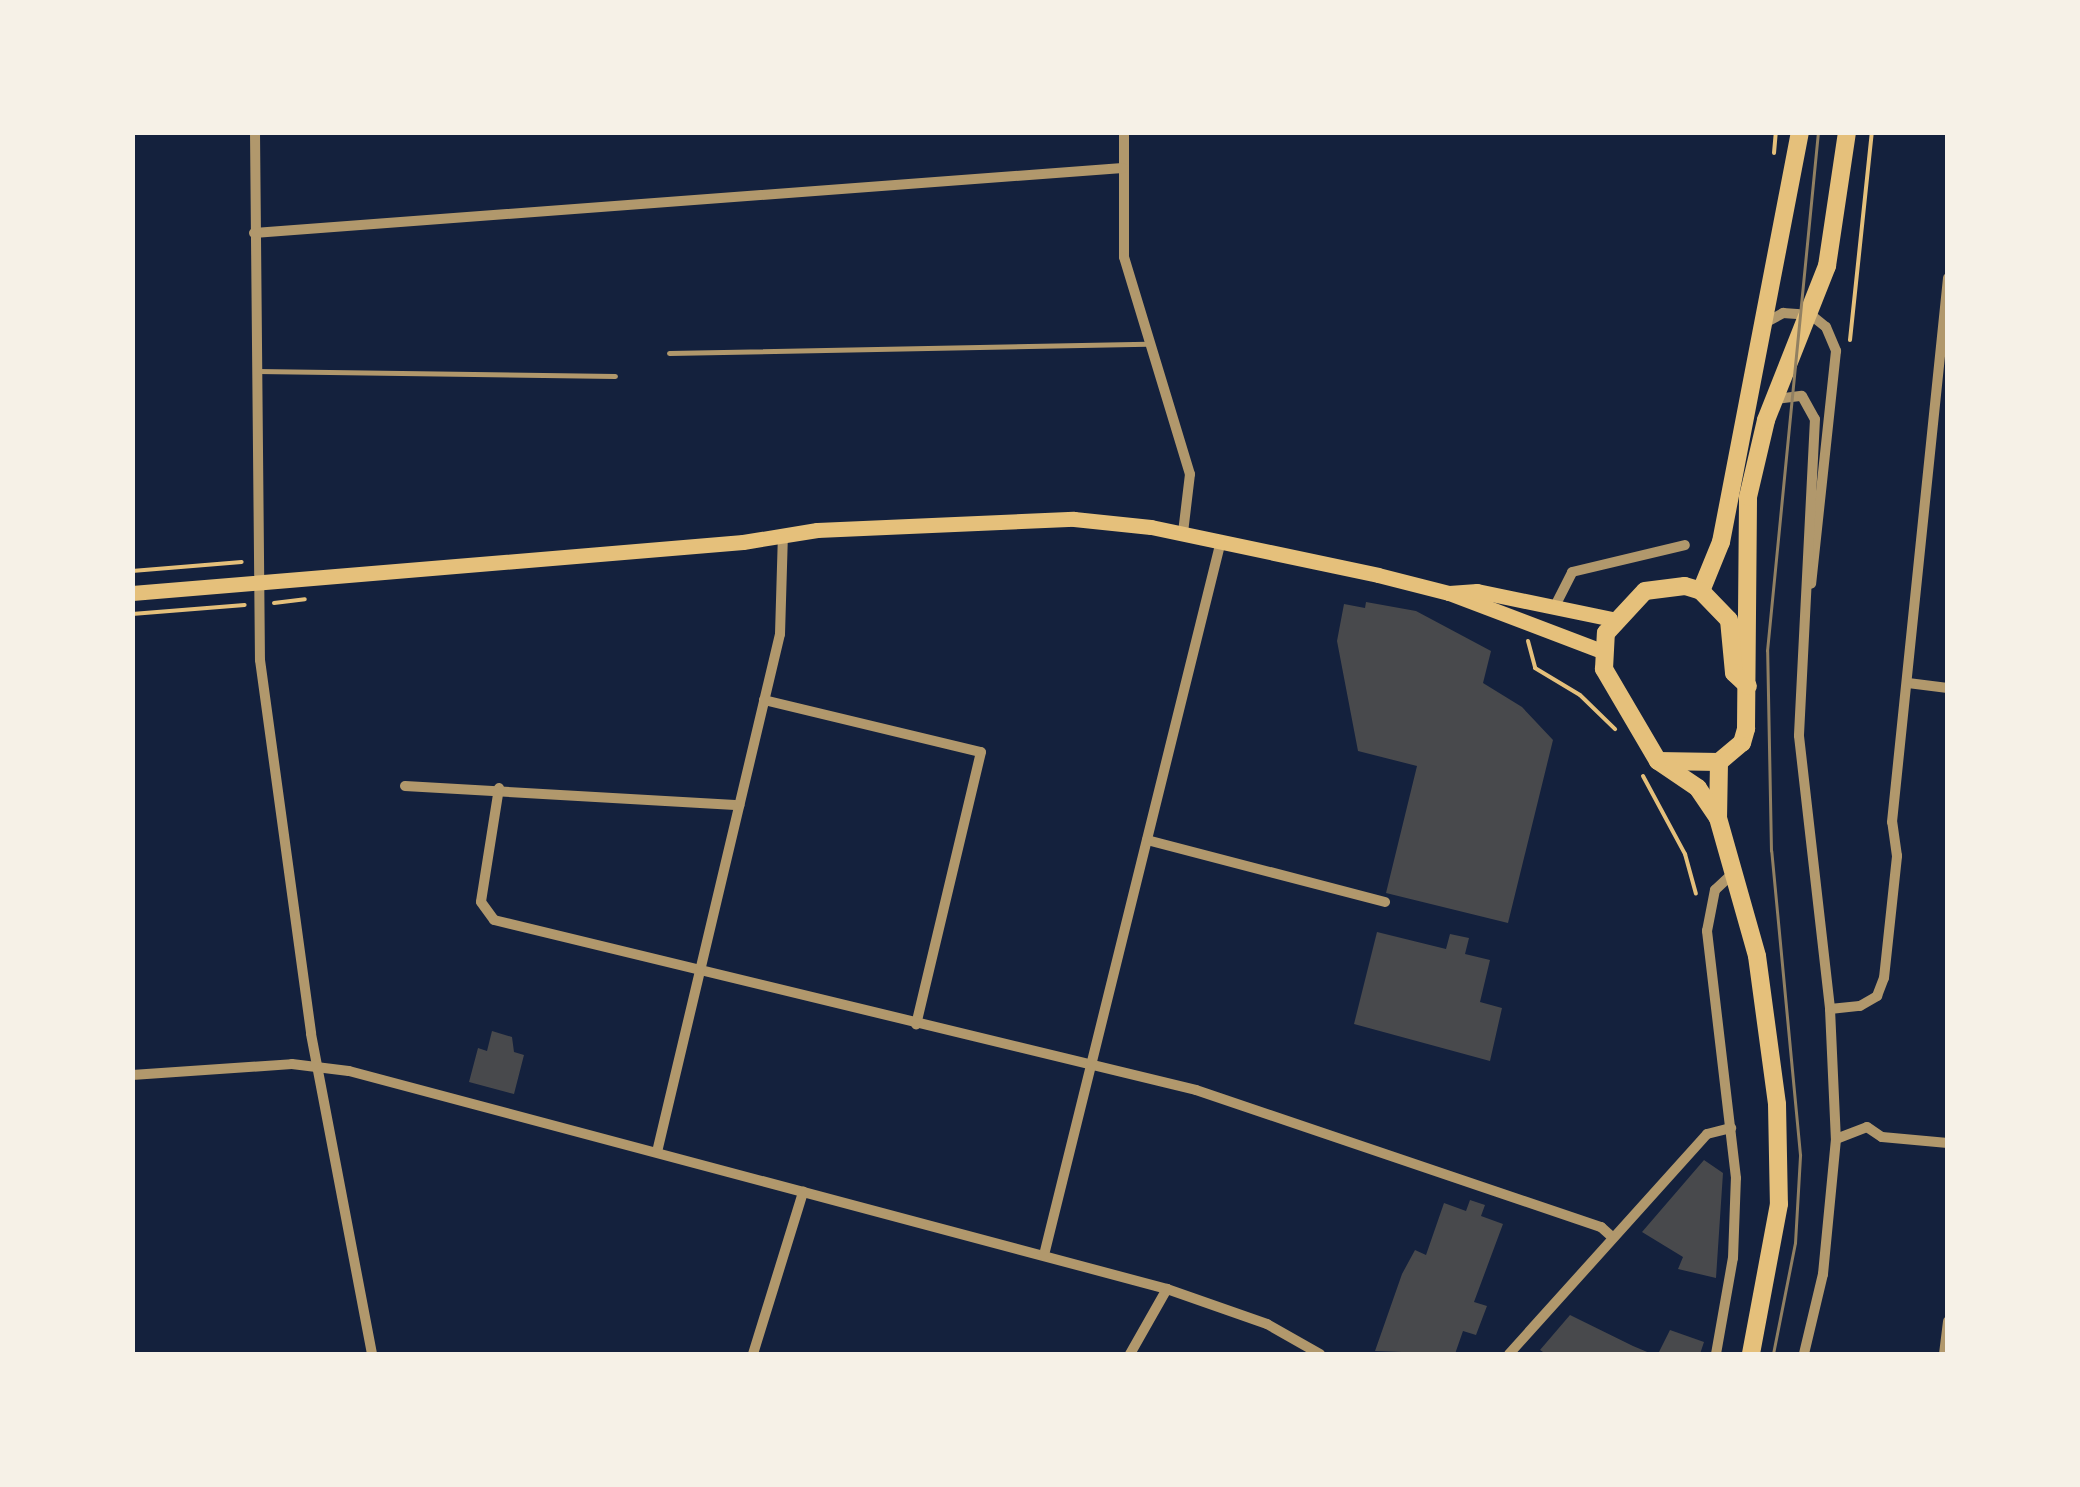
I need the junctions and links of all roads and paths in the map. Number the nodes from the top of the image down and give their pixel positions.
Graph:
1 (254, 132) edge
2 (1124, 132) edge
3 (1800, 132) edge
4 (1847, 132) edge
5 (1872, 132) edge
6 (1124, 168) junction
7 (254, 233) junction
8 (1948, 278) edge
9 (1811, 314) junction
10 (1765, 324) junction
11 (1148, 344) junction
12 (1849, 349) dead end
13 (669, 354) dead end
14 (254, 371) junction
15 (615, 376) dead end
16 (1776, 399) junction
17 (1182, 533) junction
18 (783, 534) junction
19 (1221, 541) junction
20 (1685, 544) dead end
21 (255, 562) junction
22 (132, 571) edge
23 (256, 584) junction
24 (1701, 592) junction
25 (132, 593) edge
26 (1449, 593) junction
27 (258, 604) junction
28 (1555, 606) junction
29 (132, 614) edge
30 (1612, 619) junction
31 (1804, 619) junction
32 (1530, 627) junction
33 (1602, 650) junction
34 (1908, 683) junction
35 (1748, 686) junction
36 (1948, 688) edge
37 (764, 700) junction
38 (1618, 733) dead end
39 (1658, 761) junction
40 (1719, 762) junction
41 (1640, 771) dead end
42 (405, 786) dead end
43 (499, 788) junction
44 (739, 805) junction
45 (1718, 818) junction
46 (1147, 840) junction
47 (1735, 872) junction
48 (1385, 902) dead end
49 (1707, 932) junction
50 (699, 968) junction
51 (1830, 1009) junction
52 (916, 1024) junction
53 (1094, 1063) junction
54 (318, 1066) junction
55 (132, 1075) edge
56 (1731, 1128) junction
57 (1836, 1140) junction
58 (1948, 1144) edge
59 (657, 1152) junction
60 (803, 1192) junction
61 (1612, 1237) junction
62 (1044, 1255) junction
63 (1167, 1288) junction
64 (1948, 1321) edge
65 (372, 1354) edge
66 (752, 1354) edge
67 (1130, 1354) edge
68 (1320, 1354) edge
69 (1509, 1354) edge
70 (1716, 1354) edge
71 (1751, 1354) edge
72 (1804, 1354) edge
73 (1944, 1354) edge

1 - 7 street
2 - 6 street
3 - 10 main road
4 - 9 main road
5 - 12 path
6 - 7 street
6 - 11 street
7 - 14 street
8 - 34 street
9 - 10 street
9 - 16 main road
9 - 31 street
10 - 24 main road
11 - 13 lane
11 - 17 street
14 - 15 lane
14 - 21 street
16 - 31 street
16 - 35 main road
17 - 18 main road
17 - 19 main road
18 - 23 main road
18 - 37 street
19 - 26 main road
19 - 46 street
20 - 28 street
21 - 22 path
21 - 23 street
23 - 25 main road
23 - 27 street
24 - 30 main road
24 - 35 main road
26 - 28 main road
26 - 32 main road
27 - 29 path
27 - 54 street
28 - 30 main road
30 - 33 main road
31 - 51 street
32 - 33 main road
32 - 38 path
33 - 39 main road
34 - 36 street
34 - 51 street
35 - 40 main road
37 - 44 street
37 - 52 street
39 - 40 main road
39 - 45 main road
40 - 45 main road
41 - 49 path
42 - 43 street
43 - 44 street
43 - 50 street
44 - 50 street
45 - 47 main road
46 - 48 street
46 - 53 street
47 - 49 street
47 - 71 main road
49 - 56 street
50 - 52 street
50 - 59 street
51 - 57 street
52 - 53 street
53 - 61 street
53 - 62 street
54 - 55 street
54 - 59 street
54 - 65 street
56 - 61 street
56 - 70 street
57 - 58 street
57 - 72 street
59 - 60 street
60 - 62 street
60 - 66 street
61 - 69 street
62 - 63 street
63 - 67 street
63 - 68 street
64 - 73 street

